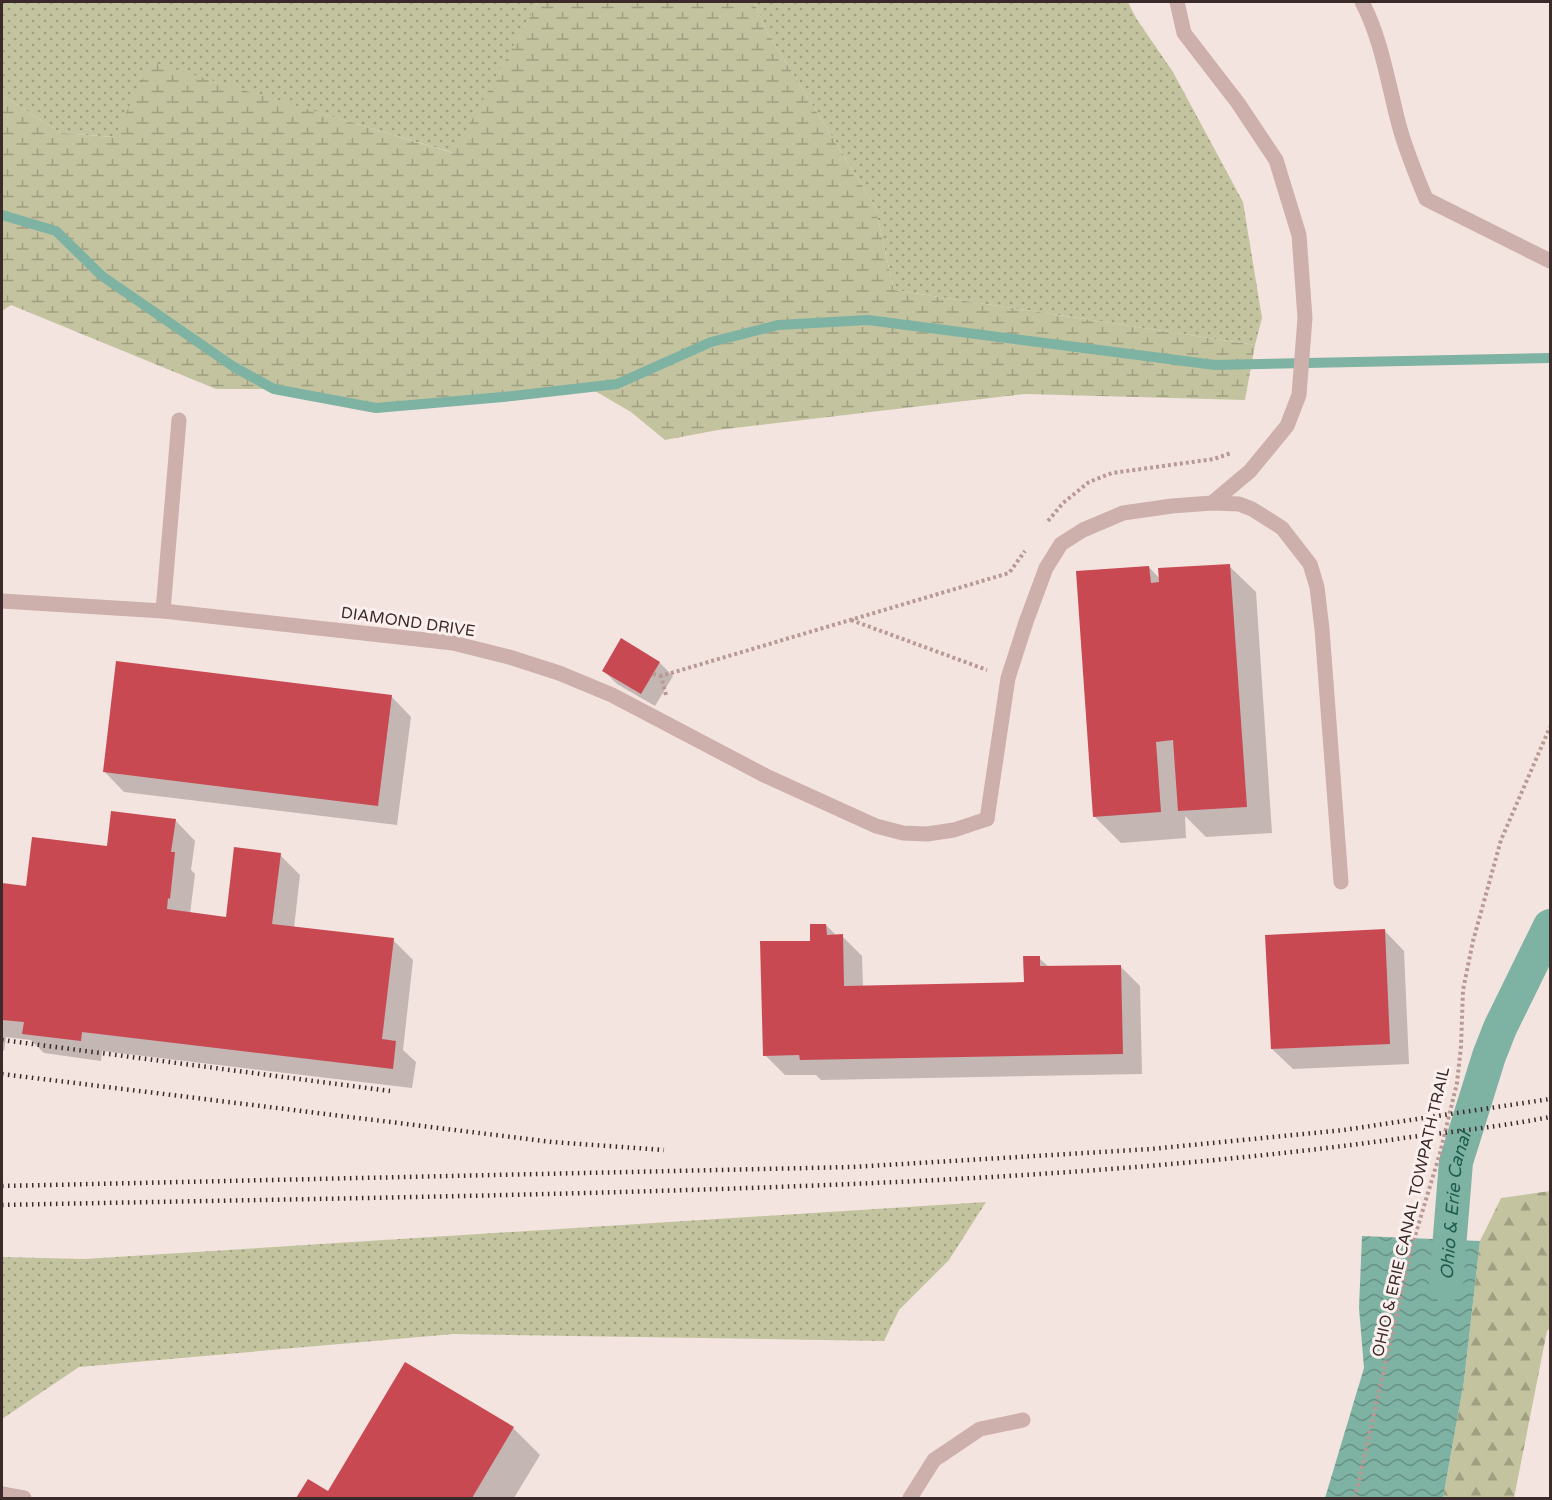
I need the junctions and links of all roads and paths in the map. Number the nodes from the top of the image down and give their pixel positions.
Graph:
1 (1177, 2) edge
2 (1362, 2) edge
3 (1551, 261) edge
4 (179, 420) dead end
5 (1233, 452) dead end
6 (1212, 503) junction
7 (1043, 528) dead end
8 (1029, 546) dead end
9 (2, 601) edge
10 (163, 611) junction
11 (851, 620) junction
12 (653, 674) dead end
13 (661, 676) junction
14 (1008, 678) junction
15 (669, 698) dead end
16 (1551, 727) edge
17 (1341, 882) dead end
18 (1023, 1420) dead end
19 (2, 1494) edge
20 (24, 1498) edge
21 (910, 1498) edge
22 (1355, 1498) edge

1 - 6 street
2 - 3 street
4 - 10 street
5 - 7 path
6 - 14 street
6 - 17 street
8 - 11 path
9 - 10 street, DIAMOND DRIVE
10 - 14 street, DIAMOND DRIVE
11 - 13 path
11 - 14 path
12 - 13 path
13 - 15 path
16 - 22 path, OHIO & ERIE CANAL TOWPATH TRAIL
18 - 21 street
19 - 20 street

